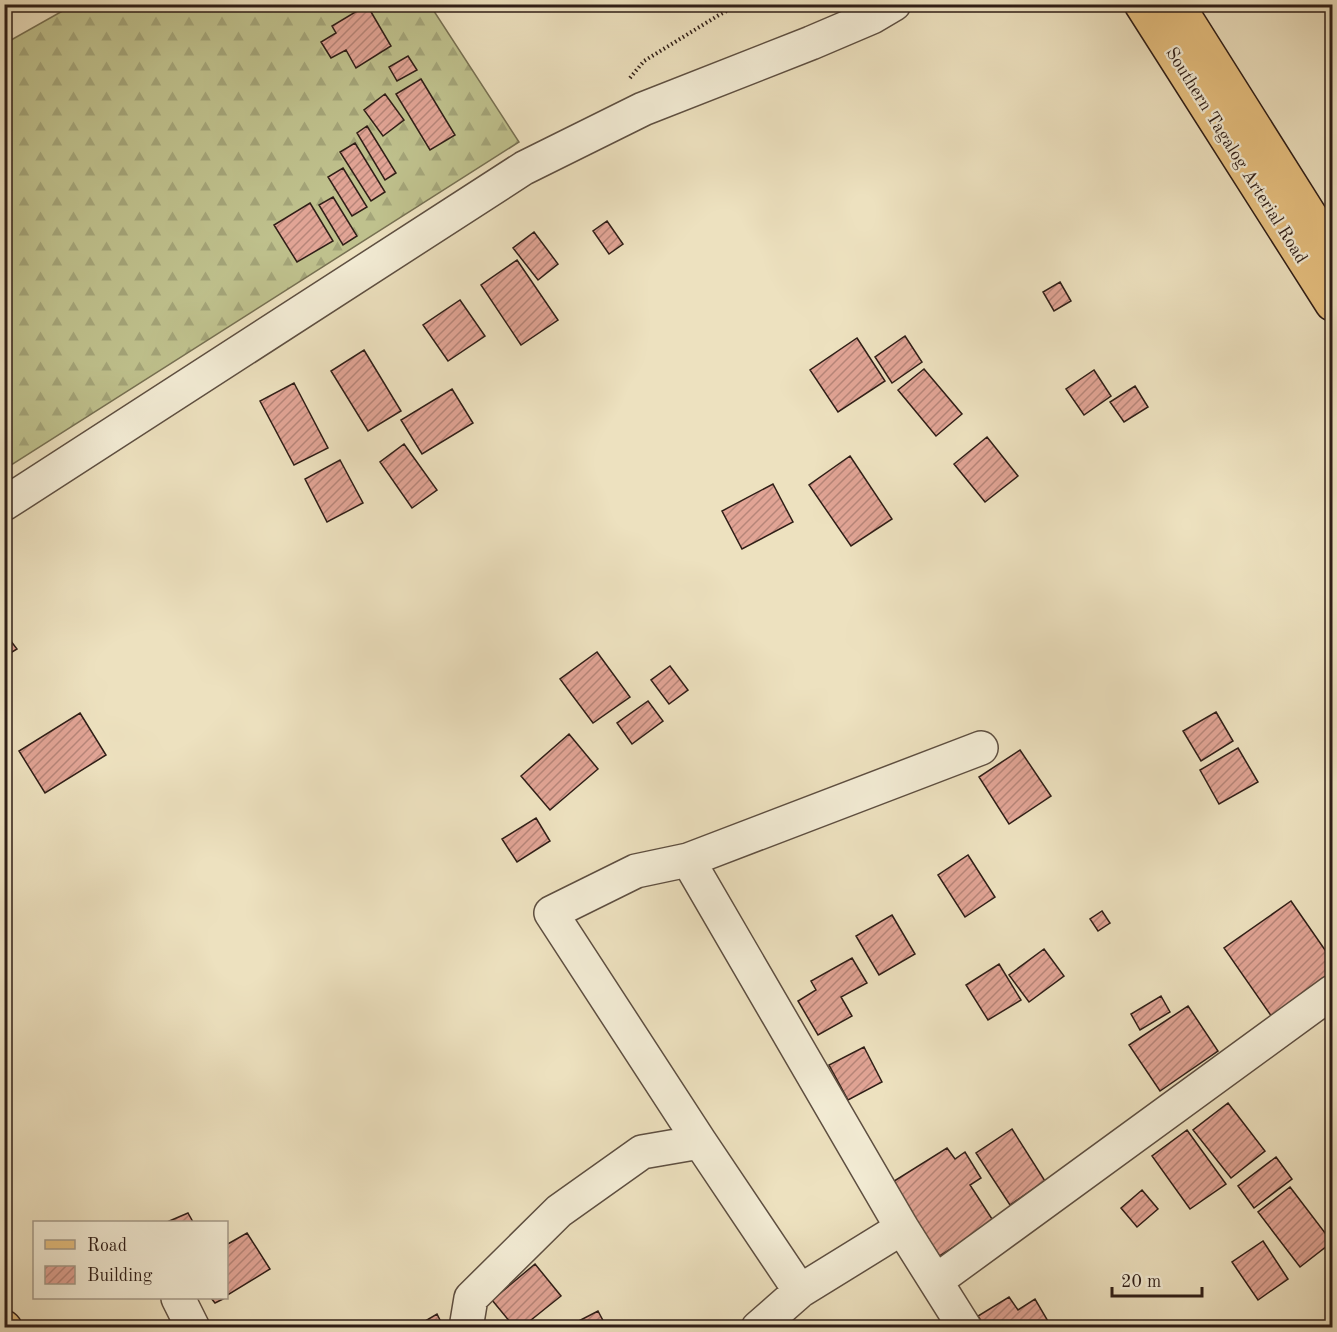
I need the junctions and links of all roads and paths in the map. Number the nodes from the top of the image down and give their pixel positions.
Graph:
1 (740, 4) edge
2 (894, 4) edge
3 (1142, 4) edge
4 (1177, 4) edge
5 (624, 87) dead end
6 (1332, 250) edge
7 (1332, 304) edge
8 (4, 504) edge
9 (981, 748) dead end
10 (688, 860) junction
11 (1332, 992) edge
12 (700, 1142) junction
13 (902, 1228) junction
14 (936, 1281) junction
15 (800, 1291) junction
16 (178, 1299) edge
17 (193, 1328) edge
18 (466, 1328) edge
19 (758, 1328) edge
20 (965, 1328) edge

1 - 5 path
2 - 8 street
3 - 7 highway, Southern Tagalog Arterial Road
4 - 6 highway, Southern Tagalog Arterial Road
9 - 10 street
10 - 12 street
10 - 13 street
11 - 14 street
12 - 15 street
12 - 18 street
13 - 14 street
13 - 15 street
14 - 20 street
15 - 19 street
16 - 17 street

